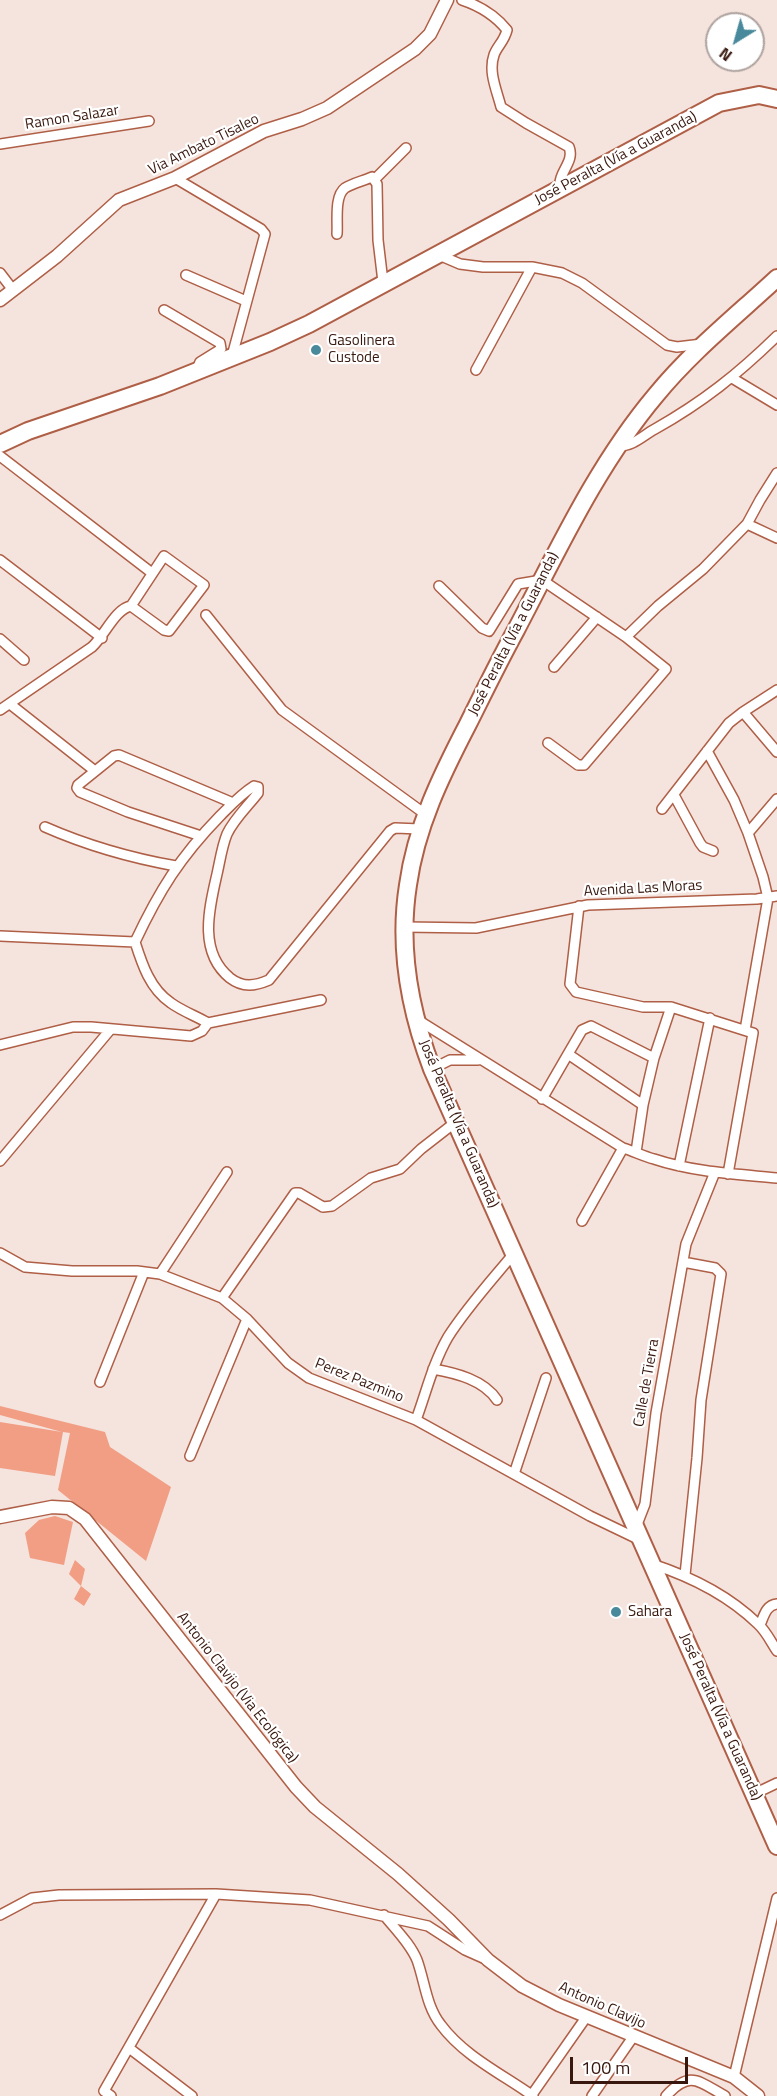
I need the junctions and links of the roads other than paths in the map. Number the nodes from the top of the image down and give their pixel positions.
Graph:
1 (447, 0) edge
2 (462, 0) edge
3 (777, 99) edge
4 (149, 121) dead end
5 (0, 144) edge
6 (406, 148) dead end
7 (175, 178) junction
8 (375, 179) junction
9 (560, 187) junction
10 (337, 234) dead end
11 (439, 255) junction
12 (532, 267) junction
13 (0, 273) edge
14 (186, 275) dead end
15 (777, 278) edge
16 (383, 282) junction
17 (13, 290) junction
18 (0, 300) edge
19 (246, 301) junction
20 (164, 310) dead end
21 (777, 336) edge
22 (705, 344) junction
23 (232, 356) junction
24 (198, 369) junction
25 (476, 370) dead end
26 (732, 378) junction
27 (777, 405) edge
28 (0, 444) edge
29 (618, 446) junction
30 (0, 456) edge
31 (777, 473) edge
32 (747, 524) junction
33 (777, 538) edge
34 (0, 560) edge
35 (152, 573) junction
36 (542, 580) junction
37 (439, 586) dead end
38 (131, 606) junction
39 (206, 615) dead end
40 (597, 617) junction
41 (626, 637) junction
42 (102, 638) junction
43 (0, 639) edge
44 (24, 660) dead end
45 (554, 667) dead end
46 (777, 690) edge
47 (10, 704) junction
48 (0, 711) edge
49 (743, 712) junction
50 (548, 743) dead end
51 (707, 751) junction
52 (777, 752) edge
53 (95, 771) junction
54 (674, 795) junction
55 (777, 799) edge
56 (233, 803) junction
57 (662, 809) dead end
58 (422, 822) junction
59 (45, 827) dead end
60 (748, 833) junction
61 (201, 836) junction
62 (713, 851) dead end
63 (176, 866) junction
64 (772, 897) edge
65 (579, 906) junction
66 (404, 927) junction
67 (0, 936) edge
68 (135, 942) junction
69 (321, 1000) dead end
70 (671, 1007) junction
71 (415, 1018) junction
72 (710, 1018) junction
73 (208, 1023) junction
74 (110, 1030) junction
75 (745, 1030) junction
76 (0, 1045) edge
77 (568, 1054) junction
78 (654, 1058) junction
79 (478, 1060) junction
80 (432, 1069) junction
81 (542, 1099) junction
82 (643, 1105) junction
83 (457, 1121) junction
84 (623, 1148) junction
85 (636, 1152) junction
86 (0, 1161) edge
87 (679, 1166) junction
88 (715, 1172) junction
89 (227, 1173) dead end
90 (728, 1174) junction
91 (777, 1178) edge
92 (582, 1221) dead end
93 (515, 1252) junction
94 (0, 1253) edge
95 (683, 1262) junction
96 (144, 1272) junction
97 (160, 1274) junction
98 (222, 1298) junction
99 (247, 1319) junction
100 (433, 1369) junction
101 (546, 1378) dead end
102 (100, 1382) dead end
103 (497, 1400) dead end
104 (416, 1420) junction
105 (190, 1456) dead end
106 (514, 1474) junction
107 (0, 1517) edge
108 (639, 1534) junction
109 (652, 1564) junction
110 (685, 1575) junction
111 (777, 1604) edge
112 (760, 1625) junction
113 (777, 1651) edge
114 (777, 1783) edge
115 (754, 1794) junction
116 (777, 1846) edge
117 (216, 1894) junction
118 (777, 1898) edge
119 (0, 1915) edge
120 (384, 1915) junction
121 (449, 1920) joint
122 (488, 1960) junction
123 (587, 2016) junction
124 (633, 2037) junction
125 (129, 2048) junction
126 (734, 2077) junction
127 (111, 2096) edge
128 (192, 2096) edge
129 (532, 2096) edge
130 (592, 2096) edge
131 (666, 2096) edge
132 (725, 2096) edge
133 (758, 2096) edge

1 - 7 main road, Via Ambato Tisaleo
2 - 9 street
3 - 9 highway, José Peralta (Vía a Guaranda)
4 - 5 street, Ramon Salazar
6 - 8 street
7 - 17 main road, Via Ambato Tisaleo
7 - 19 street
8 - 10 street
8 - 16 street
9 - 11 highway, José Peralta (Vía a Guaranda)
11 - 12 street
11 - 16 highway, José Peralta (Vía a Guaranda)
12 - 22 street
12 - 25 street
13 - 17 street
14 - 19 street
15 - 22 highway, José Peralta (Vía a Guaranda)
16 - 23 highway, José Peralta (Vía a Guaranda)
17 - 18 main road, Via Ambato Tisaleo
19 - 23 street
20 - 24 street
21 - 26 street
22 - 29 highway, José Peralta (Vía a Guaranda)
23 - 24 highway, José Peralta (Vía a Guaranda)
24 - 28 highway, José Peralta (Vía a Guaranda)
26 - 27 street
26 - 29 street
29 - 36 highway, José Peralta (Vía a Guaranda)
30 - 35 street
31 - 32 street
32 - 33 street
32 - 41 street
34 - 42 street
35 - 38 street
35 - 38 street
36 - 37 street
36 - 40 street
36 - 58 highway, José Peralta (Vía a Guaranda)
38 - 42 street
39 - 58 street
40 - 41 street
40 - 45 street
41 - 50 street
42 - 47 street
43 - 44 street
46 - 49 street
47 - 48 street
47 - 53 street
49 - 51 street
49 - 52 street
51 - 54 street
51 - 60 street
53 - 56 street
53 - 61 street
54 - 57 street
54 - 62 street
55 - 60 street
56 - 58 street
56 - 61 street
58 - 66 highway, José Peralta (Vía a Guaranda)
59 - 63 street
60 - 64 street
61 - 63 street
63 - 68 street
64 - 65 street, Avenida Las Moras
64 - 75 street
65 - 66 street, Avenida Las Moras
65 - 70 street
66 - 71 highway, José Peralta (Vía a Guaranda)
67 - 68 street
68 - 73 street
69 - 73 street
70 - 72 street
70 - 78 street
71 - 79 street
71 - 80 highway, José Peralta (Vía a Guaranda)
72 - 75 street
72 - 87 street
73 - 74 street
74 - 76 street
74 - 86 street
75 - 90 street
77 - 78 street
77 - 81 street
77 - 82 street
78 - 82 street
79 - 80 street
79 - 81 street
80 - 83 highway, José Peralta (Vía a Guaranda)
81 - 84 street
82 - 85 street
83 - 93 highway, José Peralta (Vía a Guaranda)
83 - 98 street
84 - 85 street
84 - 92 street
85 - 87 street
87 - 88 street
88 - 90 street
88 - 95 street, Calle de Tierra
89 - 97 street
90 - 91 street
93 - 100 street
93 - 108 highway, José Peralta (Vía a Guaranda)
94 - 96 street, Perez Pazmino
95 - 108 street, Calle de Tierra
95 - 110 street
96 - 97 street, Perez Pazmino
96 - 102 street
97 - 98 street, Perez Pazmino
98 - 99 street, Perez Pazmino
99 - 104 street, Perez Pazmino
99 - 105 street
100 - 103 street
100 - 104 street
101 - 106 street
104 - 106 street, Perez Pazmino
106 - 108 street, Perez Pazmino
107 - 121 main road, Antonio Clavijo (Via Ecológica)
108 - 109 highway, José Peralta (Vía a Guaranda)
109 - 110 street
109 - 115 highway, José Peralta (Vía a Guaranda)
110 - 112 street
111 - 112 street
112 - 113 street
114 - 115 street
115 - 116 highway, José Peralta (Vía a Guaranda)
117 - 119 street
117 - 120 street
117 - 125 street
118 - 126 street
120 - 122 street
120 - 129 street
121 - 122 main road, Antonio Clavijo
122 - 123 main road, Antonio Clavijo
123 - 124 main road, Antonio Clavijo
123 - 129 street
124 - 126 main road, Antonio Clavijo
124 - 130 street
125 - 127 street
125 - 128 street
126 - 133 main road, Antonio Clavijo
131 - 132 street

